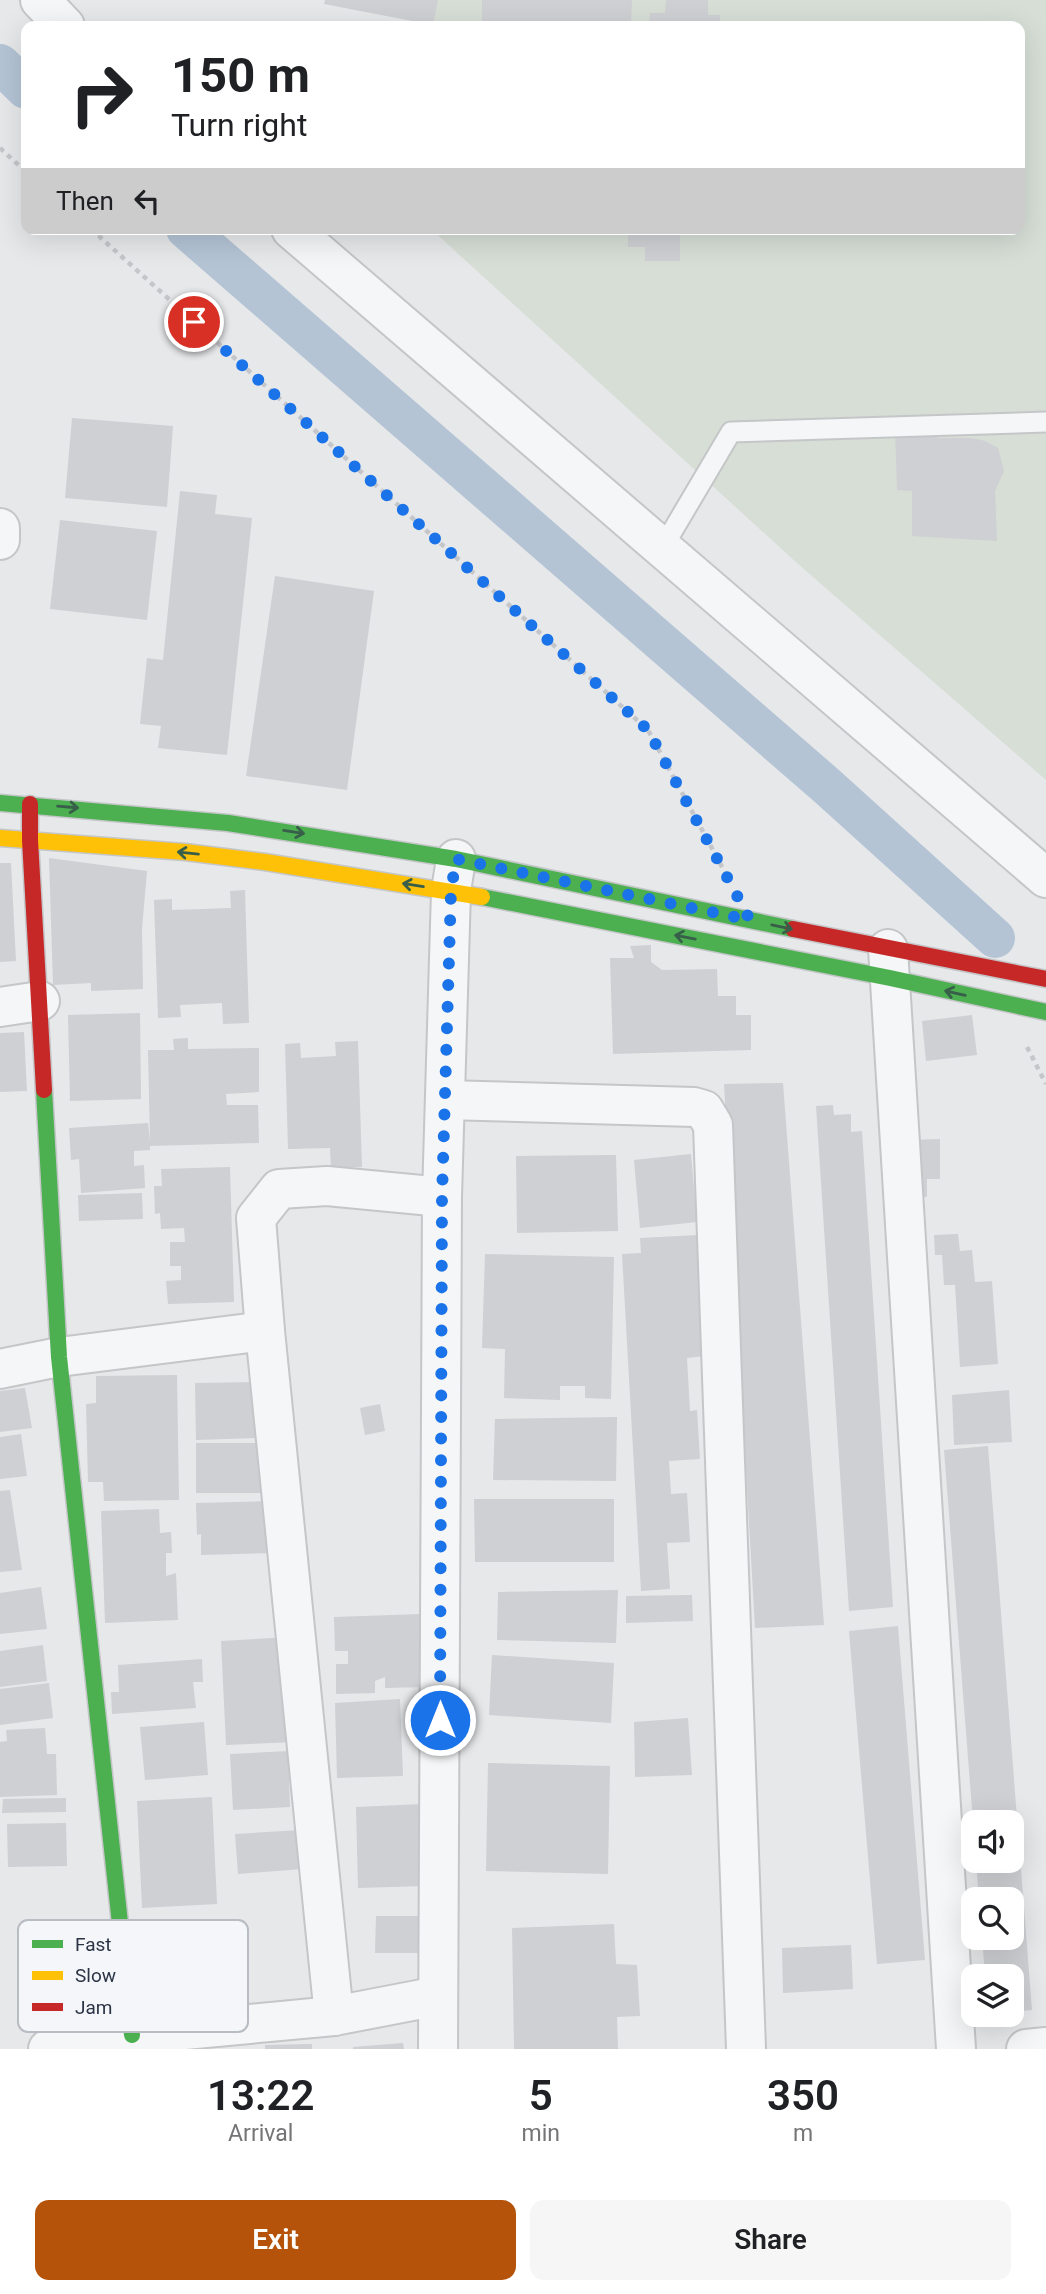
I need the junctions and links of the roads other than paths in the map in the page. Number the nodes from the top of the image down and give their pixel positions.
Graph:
1 (40, 0) edge
2 (60, 21) edge
3 (298, 235) edge
4 (1046, 422) edge
5 (0, 528) edge
6 (0, 540) edge
7 (663, 547) junction
8 (0, 803) edge
9 (30, 804) junction
10 (0, 838) edge
11 (30, 840) junction
12 (454, 875) junction
13 (1046, 878) edge
14 (889, 963) junction
15 (1046, 979) edge
16 (1001, 987) junction
17 (40, 1001) junction
18 (0, 1007) edge
19 (1046, 1012) edge
20 (445, 1100) junction
21 (442, 1197) junction
22 (265, 1331) junction
23 (59, 1357) junction
24 (0, 1369) edge
25 (120, 1920) edge
26 (438, 1996) junction
27 (334, 2015) junction
28 (132, 2032) edge
29 (132, 2035) junction
30 (241, 2036) edge
31 (1046, 2047) edge
32 (48, 2049) edge
33 (438, 2049) edge
34 (746, 2049) edge
35 (956, 2049) edge
36 (1026, 2049) edge

1 - 2 street
3 - 7 street
4 - 7 lane
5 - 6 street
7 - 13 street
8 - 9 street
9 - 11 street
9 -> 12 street
10 - 11 street
12 -> 11 street
11 - 17 street
14 -> 12 street
12 -> 14 street
12 - 20 street
14 - 16 street
16 -> 14 street
14 - 35 street
15 - 16 street
16 - 19 street
17 - 18 street
17 - 23 street
20 - 21 street
20 - 34 street
21 - 22 street
21 - 26 street
22 - 23 street
22 - 27 street
23 - 24 street
23 - 25 street
26 - 27 street
26 - 33 street
27 - 30 street
28 - 29 street
29 - 30 street
29 - 32 street
31 - 36 street

